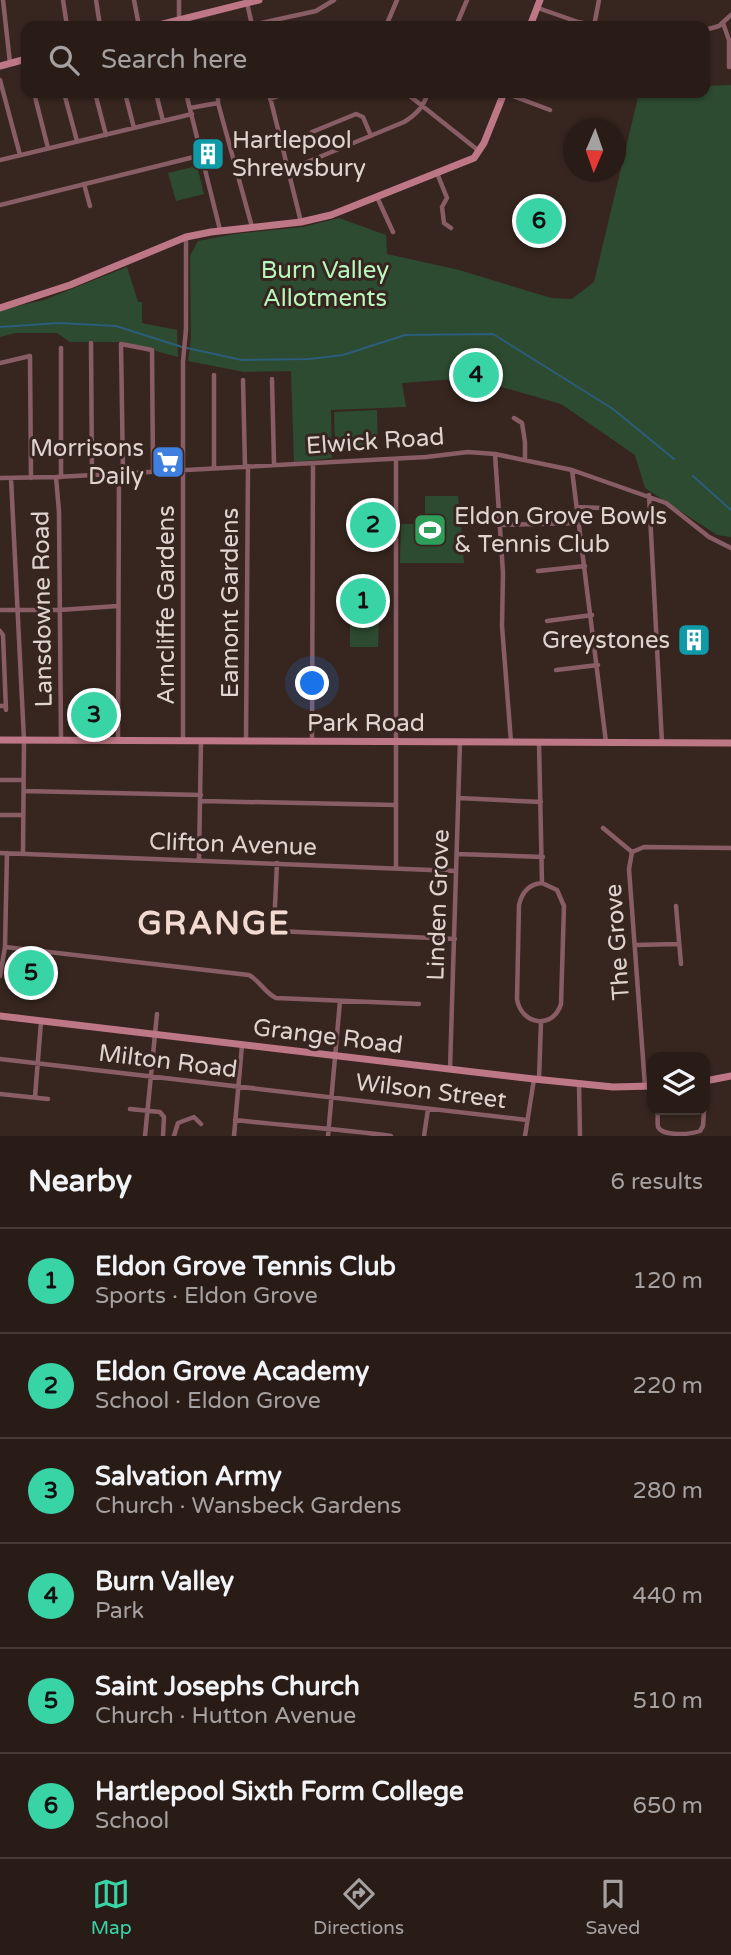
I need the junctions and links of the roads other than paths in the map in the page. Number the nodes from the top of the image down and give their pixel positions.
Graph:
1 (2, 0) edge
2 (63, 0) edge
3 (96, 0) edge
4 (134, 0) edge
5 (179, 0) edge
6 (259, 0) edge
7 (334, 0) edge
8 (397, 0) edge
9 (467, 0) edge
10 (599, 0) edge
11 (247, 1) edge
12 (538, 4) edge
13 (731, 15) edge
14 (179, 20) joint
15 (66, 21) edge
16 (99, 21) edge
17 (138, 21) edge
18 (252, 21) edge
19 (274, 21) edge
20 (388, 21) edge
21 (458, 21) edge
22 (532, 21) edge
23 (583, 21) edge
24 (597, 21) edge
25 (723, 23) junction
26 (710, 29) edge
27 (21, 62) edge
28 (10, 63) junction
29 (0, 66) edge
30 (729, 66) edge
31 (0, 80) edge
32 (35, 98) edge
33 (65, 98) edge
34 (96, 98) edge
35 (126, 98) edge
36 (157, 98) edge
37 (187, 98) edge
38 (218, 98) edge
39 (270, 98) edge
40 (413, 98) edge
41 (426, 98) edge
42 (502, 98) edge
43 (518, 98) edge
44 (218, 103) junction
45 (423, 106) junction
46 (550, 110) dead end
47 (191, 111) junction
48 (163, 121) junction
49 (134, 128) junction
50 (312, 132) dead end
51 (106, 135) junction
52 (370, 136) junction
53 (77, 141) junction
54 (48, 148) junction
55 (479, 152) junction
56 (20, 155) junction
57 (202, 155) junction
58 (0, 160) edge
59 (288, 170) junction
60 (436, 173) junction
61 (84, 184) junction
62 (377, 197) junction
63 (0, 205) edge
64 (90, 206) dead end
65 (301, 222) junction
66 (252, 228) junction
67 (451, 228) dead end
68 (220, 230) junction
69 (393, 232) dead end
70 (186, 237) junction
71 (0, 308) edge
72 (91, 343) dead end
73 (61, 348) dead end
74 (0, 363) edge
75 (214, 374) dead end
76 (272, 379) dead end
77 (243, 380) dead end
78 (514, 418) dead end
79 (495, 454) junction
80 (525, 458) junction
81 (396, 459) junction
82 (313, 463) junction
83 (274, 464) junction
84 (246, 466) junction
85 (214, 468) junction
86 (184, 469) junction
87 (572, 470) junction
88 (153, 471) junction
89 (121, 472) junction
90 (92, 475) junction
91 (59, 477) junction
92 (0, 478) edge
93 (11, 478) junction
94 (31, 478) junction
95 (649, 495) junction
96 (577, 507) junction
97 (611, 518) dead end
98 (579, 523) junction
99 (500, 525) junction
100 (731, 548) edge
101 (585, 566) junction
102 (538, 571) dead end
103 (118, 606) junction
104 (0, 610) edge
105 (18, 610) junction
106 (59, 610) junction
107 (592, 615) junction
108 (547, 621) dead end
109 (0, 631) edge
110 (598, 665) junction
111 (556, 670) dead end
112 (3, 707) edge
113 (0, 740) edge
114 (24, 740) junction
115 (61, 741) junction
116 (118, 741) junction
117 (183, 741) junction
118 (201, 741) junction
119 (246, 741) junction
120 (312, 742) junction
121 (396, 742) junction
122 (460, 742) junction
123 (511, 742) junction
124 (538, 742) junction
125 (606, 743) junction
126 (662, 743) junction
127 (731, 743) edge
128 (0, 780) edge
129 (23, 780) junction
130 (24, 791) junction
131 (201, 798) junction
132 (459, 798) junction
133 (541, 802) junction
134 (396, 805) junction
135 (0, 815) edge
136 (23, 815) junction
137 (603, 828) dead end
138 (731, 848) edge
139 (632, 852) junction
140 (0, 853) edge
141 (7, 853) junction
142 (23, 853) junction
143 (457, 853) junction
144 (543, 857) junction
145 (200, 860) junction
146 (277, 863) junction
147 (396, 868) junction
148 (456, 871) junction
149 (542, 883) junction
150 (676, 906) dead end
151 (455, 939) junction
152 (679, 944) junction
153 (635, 945) junction
154 (5, 947) junction
155 (2, 956) edge
156 (681, 964) dead end
157 (0, 976) edge
158 (340, 1001) junction
159 (419, 1004) dead end
160 (157, 1014) dead end
161 (0, 1016) edge
162 (41, 1022) junction
163 (541, 1022) junction
164 (154, 1035) junction
165 (242, 1045) junction
166 (335, 1056) junction
167 (0, 1059) edge
168 (37, 1063) junction
169 (450, 1069) junction
170 (647, 1076) edge
171 (731, 1076) edge
172 (150, 1077) junction
173 (536, 1079) junction
174 (710, 1080) edge
175 (579, 1083) junction
176 (647, 1087) edge
177 (238, 1088) junction
178 (0, 1094) edge
179 (35, 1097) junction
180 (331, 1097) junction
181 (48, 1099) dead end
182 (130, 1109) dead end
183 (428, 1109) junction
184 (147, 1110) junction
185 (658, 1115) edge
186 (704, 1115) edge
187 (235, 1120) junction
188 (527, 1120) junction
189 (201, 1124) dead end
190 (329, 1128) junction
191 (163, 1135) edge
192 (145, 1136) edge
193 (174, 1136) edge
194 (234, 1136) edge
195 (328, 1136) edge
196 (391, 1136) edge
197 (424, 1136) edge
198 (525, 1136) edge
199 (580, 1136) edge

1 - 28 street
2 - 15 street
3 - 16 street
4 - 17 street
5 - 14 street
6 - 11 street
7 - 19 street
8 - 20 street
9 - 21 street
10 - 24 street
11 - 14 street
11 - 18 street
12 - 22 street
12 - 23 street
13 - 25 street
25 - 26 street
25 - 30 street
27 - 28 street
28 - 29 street
31 - 56 street
32 - 54 street
33 - 53 street
34 - 51 street
35 - 49 street
36 - 48 street
37 - 47 street
38 - 44 street
39 - 59 street
40 - 45 street
41 - 45 street
42 - 55 street
43 - 46 street
44 - 47 street
44 - 66 street
45 - 52 street
45 - 55 street
47 - 48 street
47 - 57 street
48 - 49 street
49 - 51 street
50 - 52 street
51 - 53 street
52 - 59 street
53 - 54 street
54 - 56 street
55 - 60 street
56 - 58 street
57 - 61 street
57 - 68 street
59 - 65 street
60 - 62 street
60 - 67 street
61 - 63 street
61 - 64 street
62 - 65 street
62 - 69 street
65 - 66 street
66 - 68 street
68 - 70 street
70 - 71 street
70 - 86 street, Arncliffe Gardens
72 - 90 street
73 - 91 street, Lansdowne Road
74 - 94 street
75 - 85 street
76 - 83 street
77 - 84 street, Eamont Gardens
78 - 80 street
79 - 80 street, Elwick Road
79 - 81 street, Elwick Road
79 - 99 street
80 - 87 street, Elwick Road
81 - 82 street, Elwick Road
81 - 121 street
82 - 83 street, Elwick Road
82 - 120 street
83 - 84 street, Elwick Road
84 - 85 street, Elwick Road
84 - 119 street, Eamont Gardens
85 - 86 street, Elwick Road
86 - 88 street, Elwick Road
86 - 117 street, Arncliffe Gardens
87 - 95 street, Elwick Road
87 - 96 street
88 - 89 street, Elwick Road
88 - 89 street
89 - 90 street, Elwick Road
89 - 103 street
90 - 91 street, Elwick Road
91 - 94 street, Elwick Road
91 - 106 street, Lansdowne Road
92 - 93 street, Elwick Road
93 - 94 street, Elwick Road
93 - 105 street
95 - 100 street, Elwick Road
95 - 126 street
96 - 97 street
96 - 98 street
98 - 99 street
98 - 101 street
99 - 123 street
101 - 102 street
101 - 107 street
103 - 106 street
103 - 116 street
104 - 105 street
105 - 106 street
105 - 114 street
106 - 115 street, Lansdowne Road
107 - 108 street
107 - 110 street
109 - 112 street
110 - 111 street
110 - 125 street
113 - 114 street, Park Road
114 - 115 street, Park Road
114 - 129 street
115 - 116 street, Park Road
116 - 117 street, Park Road
117 - 118 street, Park Road
118 - 119 street, Park Road
118 - 131 street
119 - 120 street, Park Road
120 - 121 street, Park Road
121 - 122 street, Park Road
121 - 134 street
122 - 123 street, Park Road
122 - 132 street, Linden Grove
123 - 124 street, Park Road
124 - 125 street, Park Road
124 - 133 street
125 - 126 street, Park Road
126 - 127 street, Park Road
128 - 129 street
129 - 130 street
130 - 131 street
130 - 136 street
131 - 134 street
131 - 145 street
132 - 133 street
132 - 143 street, Linden Grove
133 - 144 street
134 - 147 street
135 - 136 street
136 - 142 street
137 - 139 street
138 - 139 street, The Grove
139 - 153 street, The Grove
140 - 141 street, Clifton Avenue
141 - 142 street, Clifton Avenue
141 - 154 street
142 - 145 street, Clifton Avenue
143 - 144 street
143 - 148 street, Linden Grove
144 - 149 street
145 - 146 street, Clifton Avenue
146 - 147 street, Clifton Avenue
146 - 151 street
147 - 148 street, Clifton Avenue
148 - 151 street, Linden Grove
149 - 163 street
149 - 163 street
150 - 152 street
151 - 169 street, Linden Grove
152 - 153 street
152 - 156 street
153 - 170 street, The Grove
154 - 155 street
154 - 158 street
155 - 157 street
158 - 159 street
158 - 166 street
160 - 164 street
161 - 162 street, Grange Road
162 - 164 street, Grange Road
162 - 168 street
163 - 173 street
164 - 165 street, Grange Road
164 - 172 street
165 - 166 street, Grange Road
165 - 177 street
166 - 169 street, Grange Road
166 - 180 street
167 - 168 street, Milton Road
168 - 172 street, Milton Road
168 - 179 street
169 - 173 street, Grange Road
171 - 174 street
172 - 177 street, Milton Road
172 - 184 street
173 - 175 street, Grange Road
173 - 188 street
175 - 176 street, Grange Road
175 - 199 street
177 - 180 street, Milton Road
177 - 187 street
178 - 179 street
179 - 181 street
180 - 183 street, Wilson Street
180 - 190 street
182 - 184 street
183 - 188 street, Wilson Street
183 - 197 street
184 - 191 street
184 - 192 street
185 - 186 street
187 - 190 street
187 - 194 street
188 - 198 street
189 - 193 street
190 - 195 street
190 - 196 street
191 - 193 street

